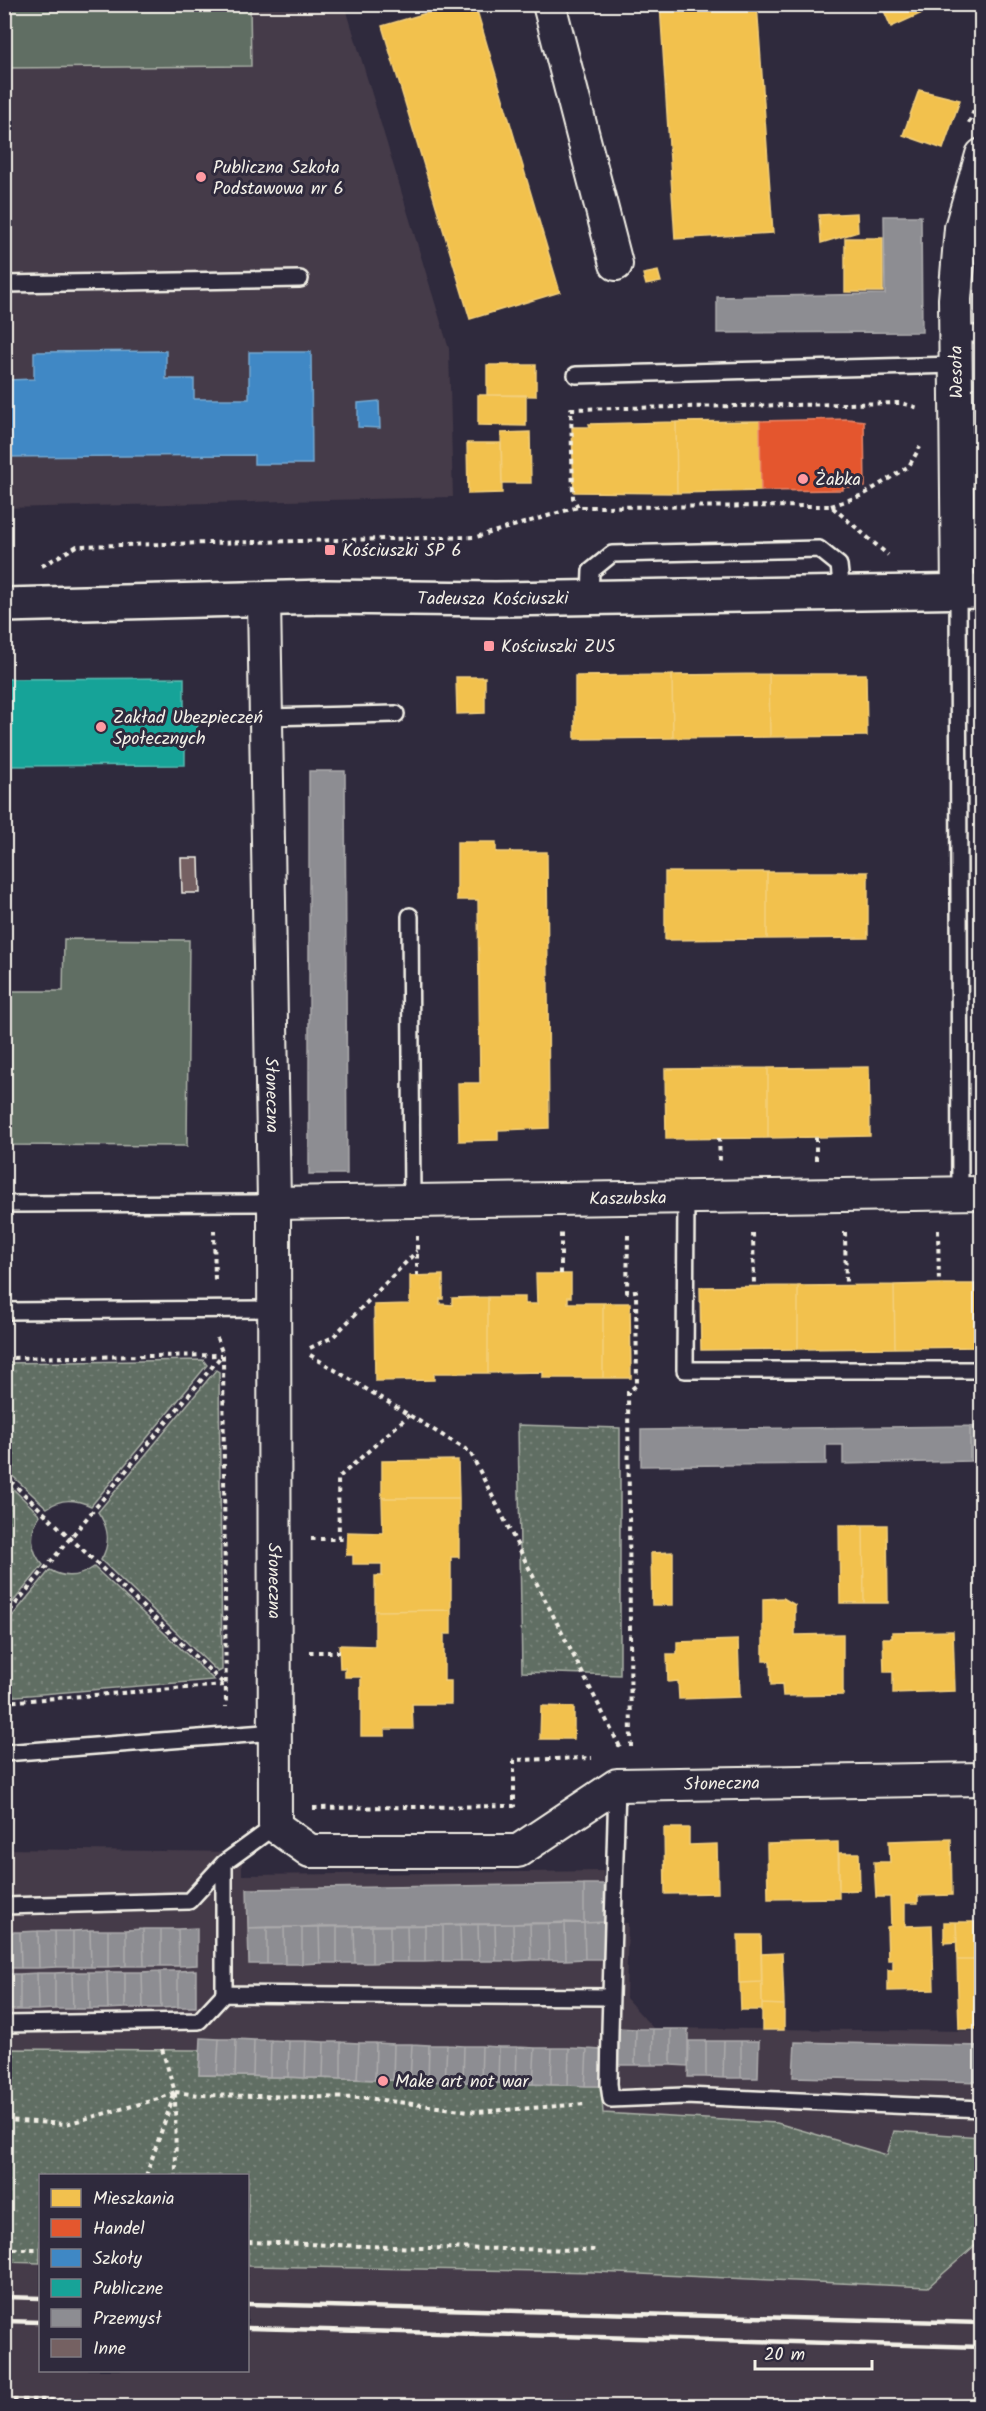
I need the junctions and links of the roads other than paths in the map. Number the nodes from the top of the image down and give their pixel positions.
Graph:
1 (549, 4) edge
2 (981, 155) edge
3 (616, 264) dead end
4 (300, 279) dead end
5 (4, 284) edge
6 (968, 334) edge
7 (956, 365) junction
8 (576, 375) dead end
9 (970, 591) edge
10 (842, 593) junction
11 (590, 596) junction
12 (264, 600) junction
13 (4, 605) edge
14 (396, 714) dead end
15 (265, 717) junction
16 (410, 916) dead end
17 (971, 1193) edge
18 (686, 1197) junction
19 (274, 1203) junction
20 (4, 1204) edge
21 (413, 1214) junction
22 (274, 1309) junction
23 (4, 1311) edge
24 (981, 1370) edge
25 (275, 1732) junction
26 (4, 1753) edge
27 (621, 1771) junction
28 (981, 1779) edge
29 (275, 1826) junction
30 (224, 1863) junction
31 (4, 1906) edge
32 (224, 1994) junction
33 (611, 1997) junction
34 (4, 2024) edge
35 (981, 2109) edge

1 - 3 street
2 - 6 street, Wesoła
4 - 5 lane
6 - 7 street, Wesoła
7 - 8 lane
7 - 9 street, Wesoła
9 - 10 street, Tadeusza Kościuszki
9 - 17 lane
10 - 11 street, Tadeusza Kościuszki
10 - 11 lane
11 - 12 street, Tadeusza Kościuszki
12 - 13 street, Tadeusza Kościuszki
12 - 15 street, Słoneczna
14 - 15 lane
15 - 19 street, Słoneczna
16 - 21 lane
17 - 18 street, Kaszubska
18 - 21 street, Kaszubska
18 - 24 lane
19 - 20 lane
19 - 21 street, Kaszubska
19 - 22 street, Słoneczna
22 - 23 lane
22 - 25 street, Słoneczna
25 - 26 lane
25 - 29 street, Słoneczna
27 - 28 street, Słoneczna
27 - 29 street
27 - 33 lane
29 - 30 lane
30 - 31 lane
30 - 32 lane
32 - 33 lane
32 - 34 lane
33 - 35 lane

